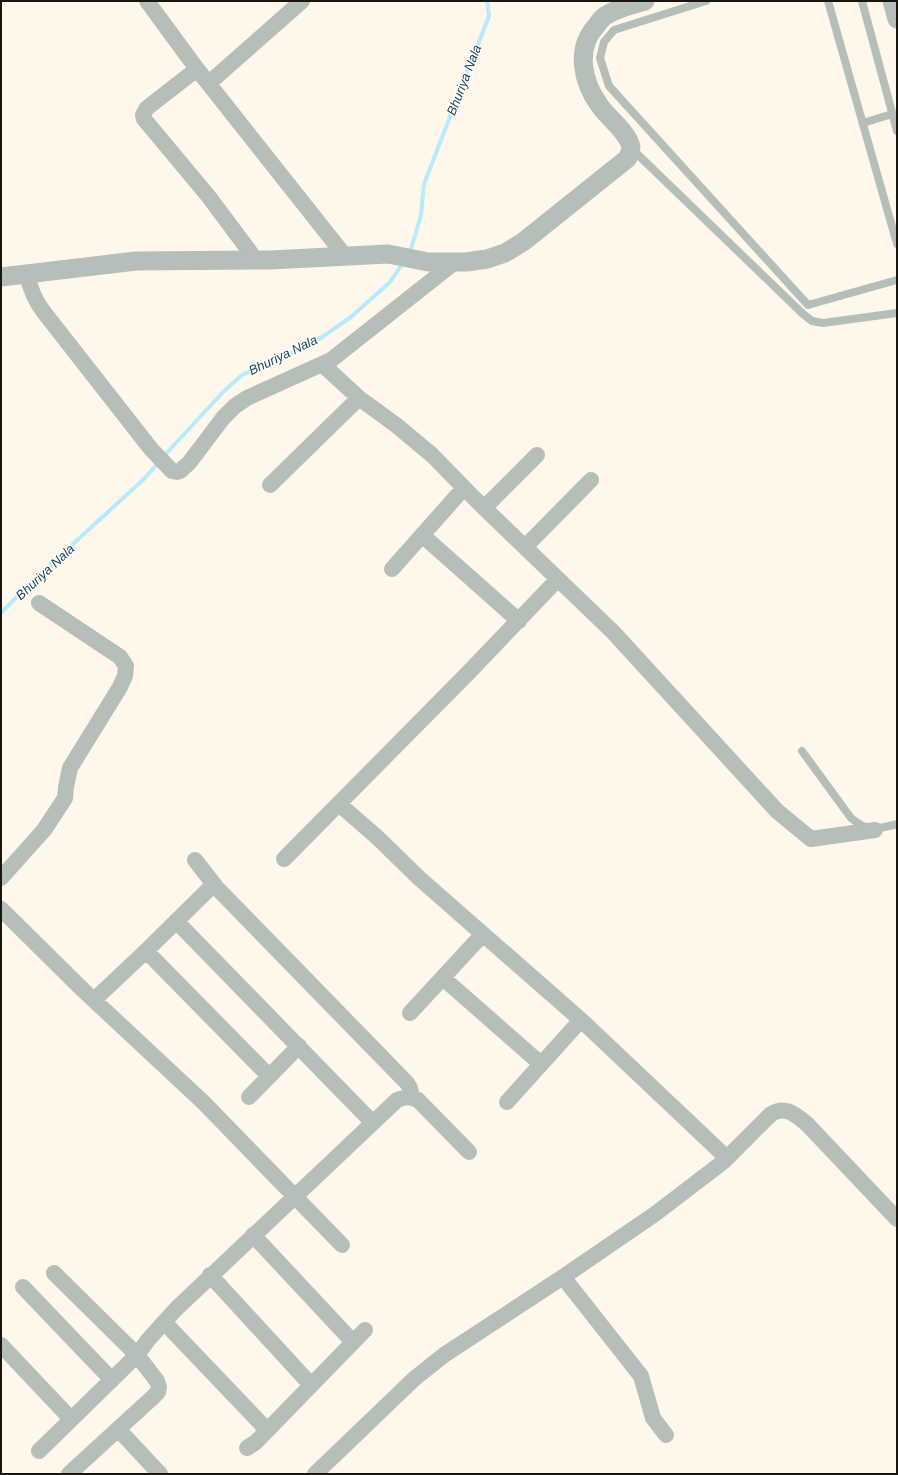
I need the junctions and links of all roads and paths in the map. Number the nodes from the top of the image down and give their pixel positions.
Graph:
1 (147, 1) edge
2 (302, 1) edge
3 (645, 1) edge
4 (706, 1) edge
5 (828, 1) edge
6 (862, 1) edge
7 (892, 1) edge
8 (897, 19) edge
9 (197, 69) junction
10 (209, 83) junction
11 (892, 114) junction
12 (863, 123) junction
13 (897, 131) edge
14 (631, 148) junction
15 (897, 244) edge
16 (345, 256) junction
17 (256, 260) junction
18 (455, 262) junction
19 (27, 274) junction
20 (1, 277) edge
21 (897, 280) edge
22 (897, 313) edge
23 (322, 364) junction
24 (359, 398) junction
25 (537, 455) dead end
26 (591, 480) dead end
27 (270, 485) dead end
28 (464, 488) junction
29 (484, 508) junction
30 (422, 535) junction
31 (525, 547) junction
32 (392, 569) dead end
33 (558, 579) junction
34 (39, 603) dead end
35 (519, 620) junction
36 (802, 751) dead end
37 (339, 804) junction
38 (897, 824) edge
39 (875, 830) junction
40 (284, 859) dead end
41 (196, 860) dead end
42 (1, 878) edge
43 (216, 887) junction
44 (1, 909) edge
45 (176, 921) junction
46 (483, 934) junction
47 (146, 952) junction
48 (443, 978) junction
49 (94, 1000) junction
50 (410, 1012) dead end
51 (581, 1020) junction
52 (299, 1046) junction
53 (541, 1064) junction
54 (269, 1076) junction
55 (412, 1097) junction
56 (249, 1098) dead end
57 (507, 1102) dead end
58 (373, 1123) junction
59 (469, 1152) dead end
60 (727, 1158) junction
61 (295, 1196) junction
62 (897, 1219) edge
63 (253, 1235) junction
64 (342, 1245) dead end
65 (54, 1273) dead end
66 (210, 1275) junction
67 (563, 1277) junction
68 (23, 1287) dead end
69 (164, 1322) junction
70 (365, 1330) dead end
71 (353, 1342) junction
72 (1, 1346) edge
73 (137, 1355) junction
74 (112, 1380) junction
75 (311, 1385) junction
76 (71, 1418) junction
77 (118, 1428) junction
78 (267, 1430) junction
79 (666, 1435) dead end
80 (248, 1448) dead end
81 (39, 1451) dead end
82 (75, 1472) edge
83 (160, 1474) edge
84 (315, 1474) edge

1 - 9 street
2 - 10 street
3 - 14 street
4 - 21 lane
5 - 12 lane
6 - 11 lane
7 - 8 street
9 - 10 street
9 - 17 street
10 - 16 street
11 - 12 lane
11 - 13 lane
12 - 15 lane
14 - 18 street
14 - 22 lane
16 - 17 street
16 - 18 street
17 - 19 street
18 - 23 street
19 - 20 street
19 - 23 street
23 - 24 street
24 - 27 street
24 - 28 street
25 - 29 street
26 - 31 street
28 - 29 street
28 - 30 street
29 - 31 street
30 - 32 street
30 - 35 street
31 - 33 street
33 - 35 street
33 - 39 street
34 - 42 street
35 - 37 street
36 - 39 lane
37 - 40 street
37 - 46 street
38 - 39 lane
41 - 43 street
43 - 45 street
43 - 55 street
44 - 49 street
45 - 47 street
45 - 52 street
46 - 48 street
46 - 51 street
47 - 49 street
47 - 54 street
48 - 50 street
48 - 53 street
49 - 61 street
51 - 53 street
51 - 60 street
52 - 54 street
52 - 58 street
53 - 57 street
54 - 56 street
55 - 58 street
55 - 59 street
58 - 61 street
60 - 62 street
60 - 67 street
61 - 63 street
61 - 64 street
63 - 66 street
63 - 71 street
65 - 73 street
66 - 69 street
66 - 75 street
67 - 79 street
67 - 84 street
68 - 74 street
69 - 73 street
69 - 78 street
70 - 71 street
71 - 75 street
72 - 76 street
73 - 74 street
73 - 77 street
74 - 76 street
75 - 78 street
76 - 81 street
77 - 82 street
77 - 83 street
78 - 80 street

